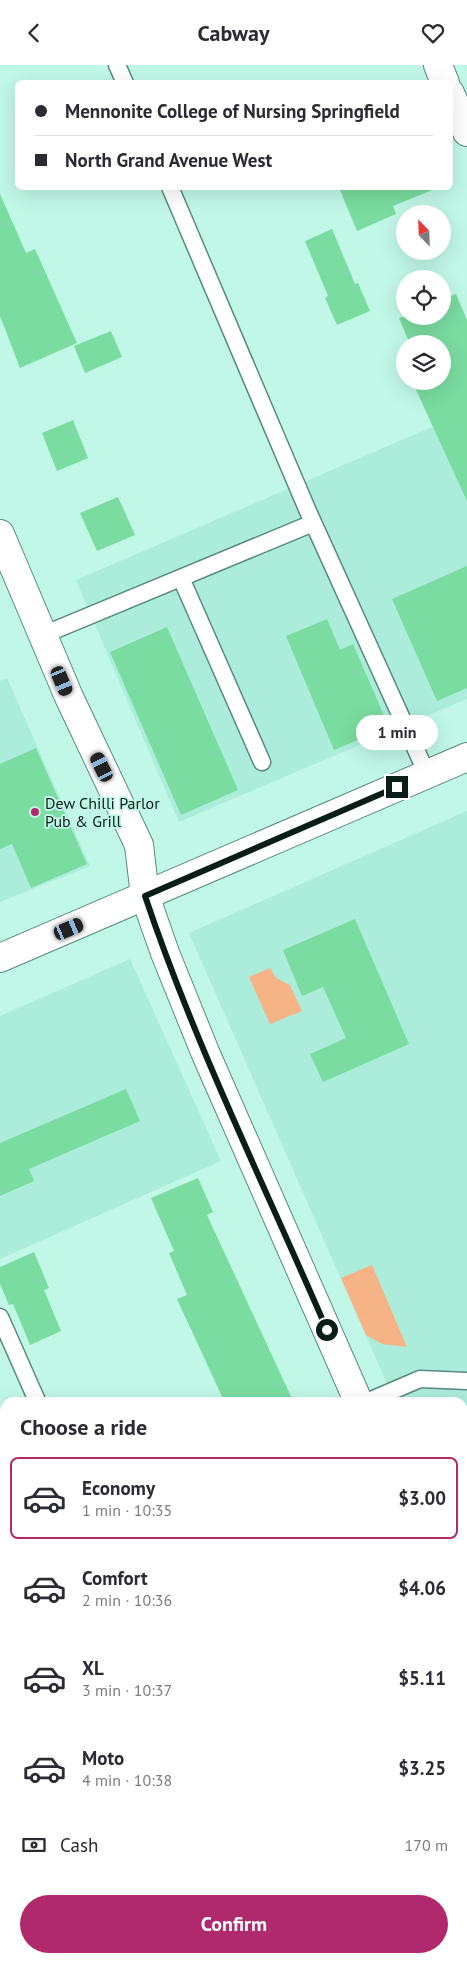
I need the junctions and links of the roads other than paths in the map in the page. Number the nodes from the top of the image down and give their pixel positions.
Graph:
1 (117, 65) edge
2 (438, 65) edge
3 (124, 80) edge
4 (445, 80) edge
5 (453, 100) edge
6 (467, 132) edge
7 (171, 190) edge
8 (314, 523) junction
9 (0, 534) edge
10 (181, 578) junction
11 (43, 635) junction
12 (467, 757) edge
13 (262, 762) dead end
14 (427, 774) junction
15 (145, 896) junction
16 (0, 958) edge
17 (0, 1317) edge
18 (467, 1381) edge
19 (35, 1397) edge
20 (356, 1397) edge
21 (378, 1397) edge

1 - 3 lane
2 - 4 street
5 - 6 street
7 - 8 lane
8 - 10 lane
8 - 14 lane
9 - 11 street
10 - 11 lane
10 - 13 lane
11 - 15 street
12 - 14 street
14 - 15 street
15 - 16 street
15 - 20 street
17 - 19 lane
18 - 21 lane

